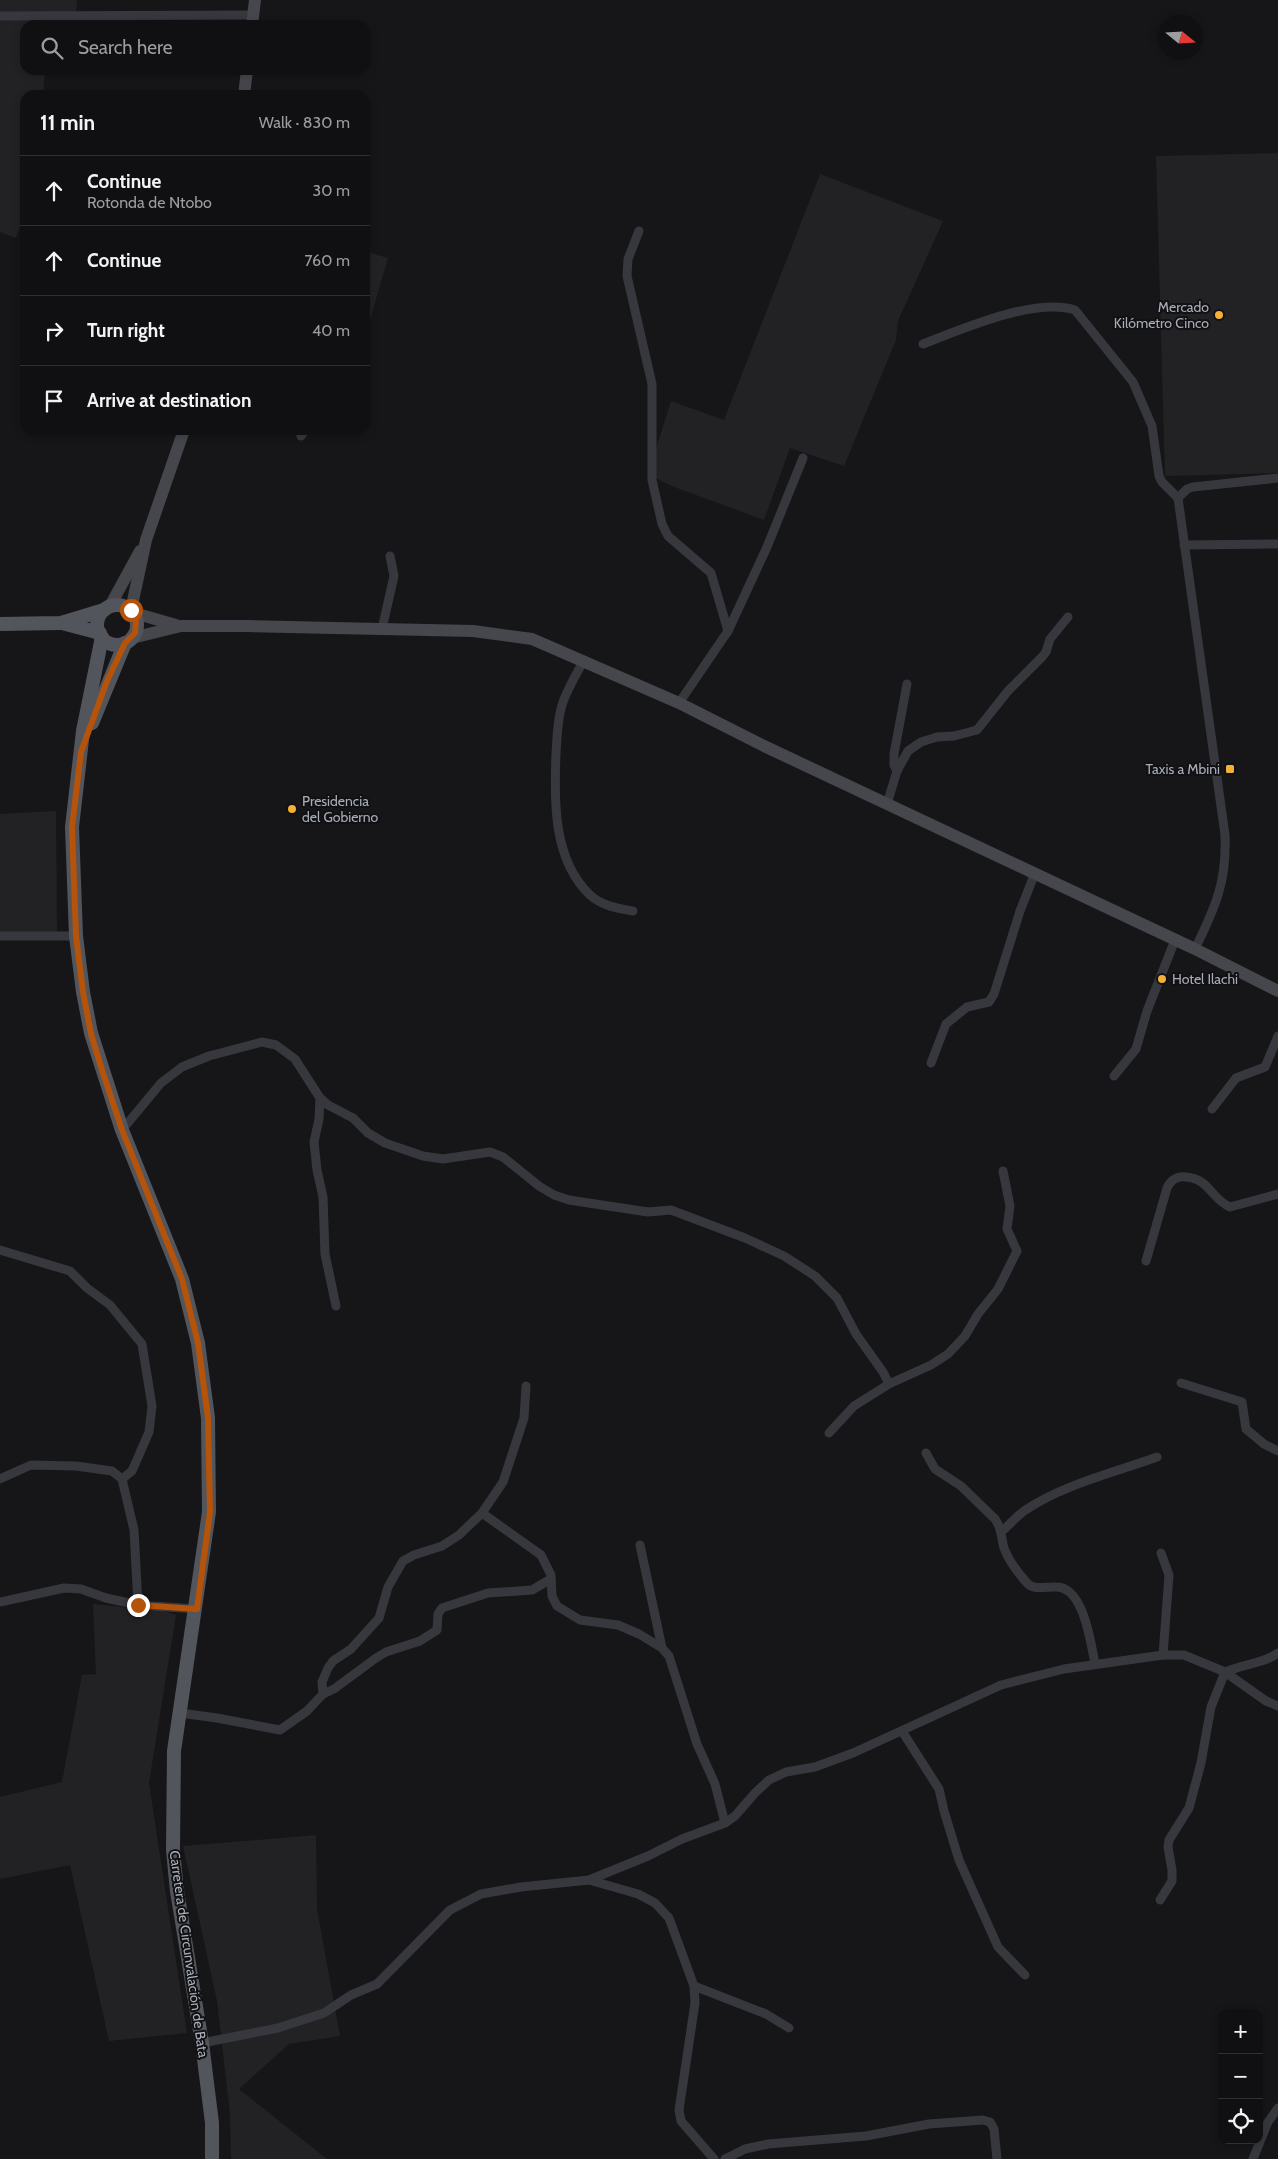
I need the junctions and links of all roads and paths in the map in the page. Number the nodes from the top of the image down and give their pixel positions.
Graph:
1 (255, 0) edge
2 (0, 16) edge
3 (253, 20) edge
4 (246, 75) edge
5 (245, 90) edge
6 (639, 231) dead end
7 (923, 344) dead end
8 (182, 435) edge
9 (803, 458) dead end
10 (1278, 478) edge
11 (1178, 498) junction
12 (146, 540) junction
13 (1278, 544) edge
14 (1184, 545) junction
15 (390, 556) dead end
16 (107, 608) junction
17 (132, 612) junction
18 (1068, 617) dead end
19 (61, 623) junction
20 (0, 624) edge
21 (181, 626) junction
22 (382, 629) junction
23 (728, 631) junction
24 (101, 635) junction
25 (128, 640) junction
26 (584, 660) junction
27 (907, 684) dead end
28 (679, 704) junction
29 (81, 752) junction
30 (897, 770) junction
31 (887, 804) junction
32 (1035, 874) junction
33 (632, 911) dead end
34 (0, 936) edge
35 (76, 936) junction
36 (1174, 940) junction
37 (1195, 949) junction
38 (1278, 991) edge
39 (1278, 1036) edge
40 (931, 1063) dead end
41 (1114, 1076) dead end
42 (320, 1098) junction
43 (1212, 1109) dead end
44 (122, 1130) junction
45 (1003, 1171) dead end
46 (1278, 1194) edge
47 (0, 1250) edge
48 (1146, 1261) dead end
49 (336, 1306) dead end
50 (1181, 1382) dead end
51 (889, 1384) junction
52 (526, 1386) dead end
53 (829, 1433) dead end
54 (1278, 1451) edge
55 (926, 1453) dead end
56 (1157, 1457) dead end
57 (0, 1479) edge
58 (122, 1479) junction
59 (482, 1513) junction
60 (1001, 1532) junction
61 (640, 1545) dead end
62 (1161, 1552) dead end
63 (551, 1579) junction
64 (0, 1602) edge
65 (138, 1605) junction
66 (197, 1609) junction
67 (662, 1648) junction
68 (1278, 1653) edge
69 (1163, 1655) junction
70 (1095, 1664) junction
71 (1225, 1672) junction
72 (323, 1694) junction
73 (1278, 1706) edge
74 (180, 1713) junction
75 (902, 1731) junction
76 (725, 1823) junction
77 (589, 1880) junction
78 (1160, 1900) dead end
79 (1025, 1975) dead end
80 (694, 1986) junction
81 (789, 2028) dead end
82 (202, 2043) junction
83 (1278, 2108) edge
84 (212, 2159) edge
85 (714, 2159) edge
86 (725, 2159) edge
87 (996, 2159) edge
88 (1253, 2159) edge

1 - 3 main road
2 - 3 street
4 - 5 main road
6 - 23 street
7 - 11 street
8 - 12 main road
9 - 23 street
10 - 11 street
11 - 14 street
12 - 16 main road
12 - 17 main road
13 - 14 street
14 - 37 street
15 - 22 street
16 - 17 main road
16 - 19 main road
16 - 24 main road
17 - 21 main road
17 - 25 main road
18 - 30 street
19 - 20 main road
19 - 24 main road
21 - 22 main road
21 - 25 main road
22 - 26 main road
23 - 28 street
24 - 25 main road
24 - 29 main road, Carretera de Circunvalación de Bata
25 - 29 main road, Carretera de Circunvalación de Bata
26 - 28 main road
26 - 33 street
27 - 30 street
28 - 31 main road
29 - 35 main road, Carretera de Circunvalación de Bata
30 - 31 street
31 - 32 main road
32 - 36 main road
32 - 40 street
34 - 35 street
35 - 44 main road, Carretera de Circunvalación de Bata
36 - 37 main road
36 - 41 street
37 - 38 main road
39 - 43 street
42 - 44 street
42 - 49 street
42 - 51 street
44 - 66 main road, Carretera de Circunvalación de Bata
45 - 51 street
46 - 48 street
47 - 58 street
50 - 54 street
51 - 53 street
52 - 59 street
55 - 60 street
56 - 60 street
57 - 58 street
58 - 65 street
59 - 63 street
59 - 72 street
60 - 70 street
61 - 67 street
62 - 69 street
63 - 67 street
63 - 72 street
64 - 65 street
65 - 66 street
66 - 74 main road, Carretera de Circunvalación de Bata
67 - 76 street
68 - 71 street
69 - 70 street
69 - 71 street
70 - 75 street
71 - 73 street
71 - 78 street
72 - 74 street
74 - 82 main road, Carretera de Circunvalación de Bata
75 - 76 street
75 - 79 street
76 - 77 street
77 - 80 street
77 - 82 street
80 - 81 street
80 - 85 street
82 - 84 main road, Carretera de Circunvalación de Bata
83 - 88 street
86 - 87 street

